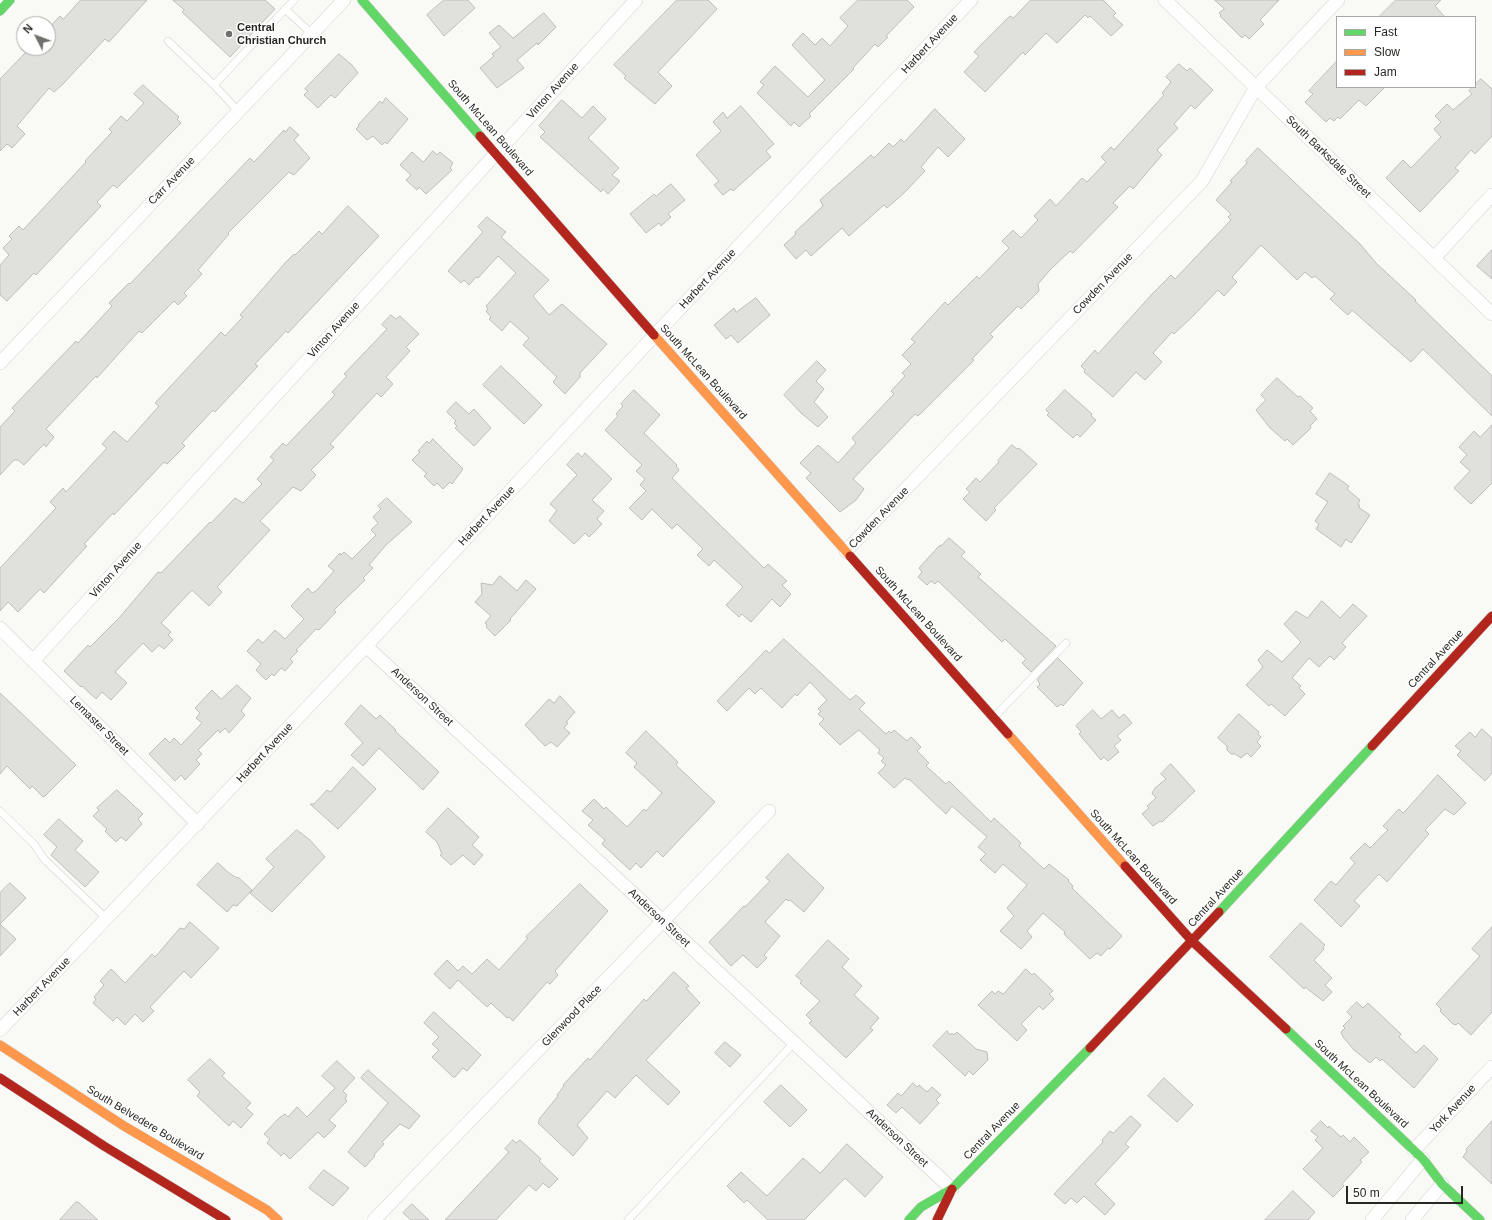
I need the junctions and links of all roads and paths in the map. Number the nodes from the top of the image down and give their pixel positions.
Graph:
1 (10, 0) edge
2 (294, 0) edge
3 (344, 0) edge
4 (362, 0) edge
5 (636, 0) edge
6 (971, 0) edge
7 (1165, 0) edge
8 (1338, 0) edge
9 (285, 9) junction
10 (0, 11) edge
11 (312, 34) junction
12 (168, 41) dead end
13 (214, 85) junction
14 (1256, 87) junction
15 (238, 112) junction
16 (496, 153) junction
17 (1492, 195) edge
18 (1434, 258) junction
19 (1492, 314) edge
20 (654, 336) junction
21 (0, 363) edge
22 (846, 551) junction
23 (1492, 616) edge
24 (0, 628) edge
25 (1066, 643) dead end
26 (366, 646) junction
27 (33, 661) junction
28 (993, 717) junction
29 (0, 810) edge
30 (769, 811) dead end
31 (198, 824) junction
32 (107, 919) junction
33 (663, 922) junction
34 (1192, 941) junction
35 (0, 1030) edge
36 (794, 1043) junction
37 (0, 1045) edge
38 (1492, 1067) edge
39 (0, 1078) edge
40 (1418, 1155) junction
41 (1442, 1184) junction
42 (952, 1189) junction
43 (226, 1220) edge
44 (278, 1220) edge
45 (374, 1220) edge
46 (628, 1220) edge
47 (909, 1220) edge
48 (937, 1220) edge
49 (1372, 1220) edge
50 (1412, 1220) edge
51 (1480, 1220) edge

1 - 10 main road
2 - 9 lane
3 - 11 street, Carr Avenue
4 - 16 main road, South McLean Boulevard
5 - 16 street, Vinton Avenue
6 - 20 street, Harbert Avenue
7 - 14 street, South Barksdale Street
8 - 14 street, Cowden Avenue
9 - 11 lane
9 - 13 lane
11 - 15 street, Carr Avenue
12 - 13 lane
13 - 15 lane
14 - 18 street, South Barksdale Street
14 - 22 street, Cowden Avenue
15 - 21 street, Carr Avenue
16 - 20 main road, South McLean Boulevard
16 - 27 street, Vinton Avenue
17 - 18 street
18 - 19 street, South Barksdale Street
20 - 22 main road, South McLean Boulevard
20 - 26 street, Harbert Avenue
22 - 28 main road, South McLean Boulevard
23 - 34 main road, Central Avenue
24 - 27 street, Lemaster Street
25 - 28 lane
26 - 31 street, Harbert Avenue
26 - 33 street, Anderson Street
27 - 31 street, Lemaster Street
28 - 34 main road, South McLean Boulevard
29 - 32 lane
30 - 33 street, Glenwood Place
31 - 32 street, Harbert Avenue
32 - 35 street, Harbert Avenue
33 - 36 street, Anderson Street
33 - 45 street, Glenwood Place
34 - 40 main road, South McLean Boulevard
34 - 42 main road, Central Avenue
36 - 42 street, Anderson Street
36 - 46 lane
37 - 44 main road, South Belvedere Boulevard
38 - 40 street, York Avenue
39 - 43 main road
40 - 41 main road, South McLean Boulevard
40 - 49 street, York Avenue
41 - 50 street
41 - 51 main road, South McLean Boulevard
42 - 47 main road, Central Avenue
42 - 48 main road, Central Avenue

